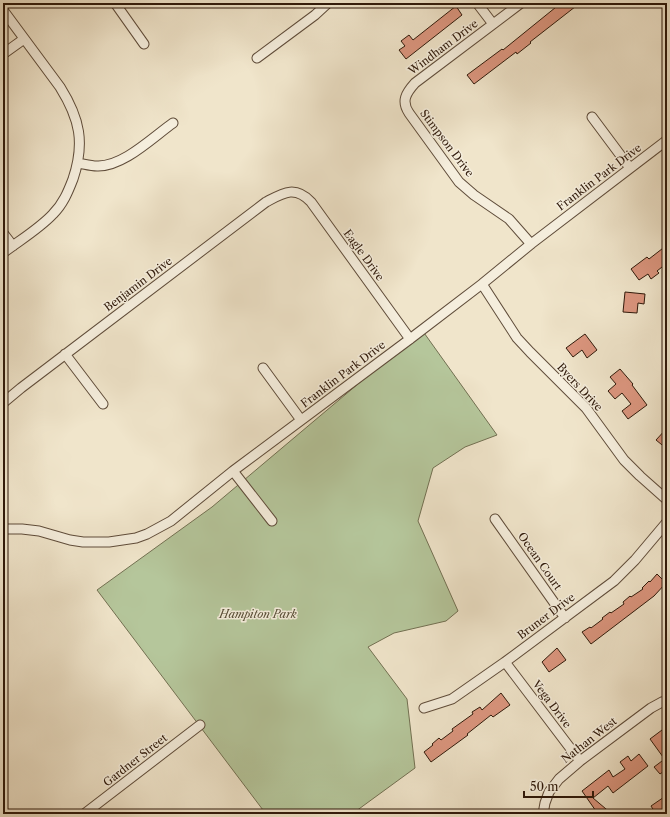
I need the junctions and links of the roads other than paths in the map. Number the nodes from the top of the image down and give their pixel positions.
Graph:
1 (115, 3) edge
2 (328, 3) edge
3 (477, 3) edge
4 (521, 3) edge
5 (3, 10) edge
6 (493, 24) junction
7 (24, 39) junction
8 (144, 44) dead end
9 (3, 54) edge
10 (257, 58) dead end
11 (404, 100) joint
12 (592, 116) dead end
13 (173, 123) dead end
14 (667, 140) edge
15 (78, 163) junction
16 (630, 168) junction
17 (292, 191) joint
18 (3, 233) edge
19 (531, 244) junction
20 (13, 246) junction
21 (3, 253) edge
22 (482, 284) junction
23 (410, 339) junction
24 (65, 354) junction
25 (262, 368) dead end
26 (3, 403) edge
27 (103, 404) dead end
28 (302, 420) junction
29 (233, 471) junction
30 (667, 500) edge
31 (495, 519) dead end
32 (272, 522) dead end
33 (667, 522) edge
34 (3, 528) edge
35 (565, 618) junction
36 (506, 662) junction
37 (667, 701) edge
38 (424, 708) dead end
39 (200, 725) dead end
40 (580, 761) junction
41 (84, 814) edge
42 (543, 814) edge

1 - 8 street
2 - 10 street
3 - 6 street
4 - 6 street, Windham Drive
5 - 7 street
6 - 11 street, Windham Drive
7 - 9 street
7 - 15 street
11 - 19 street, Stimpson Drive
12 - 16 street
13 - 15 street
14 - 16 street, Franklin Park Drive
15 - 20 street
16 - 19 street, Franklin Park Drive
17 - 23 street, Eagle Drive
17 - 24 street, Benjamin Drive
18 - 20 street
19 - 22 street, Franklin Park Drive
20 - 21 street
22 - 23 street, Franklin Park Drive
22 - 30 street, Byers Drive
23 - 28 street, Franklin Park Drive
24 - 26 street, Benjamin Drive
24 - 27 street
25 - 28 street
28 - 29 street, Franklin Park Drive
29 - 32 street
29 - 34 street, Franklin Park Drive
31 - 35 street, Ocean Court
33 - 35 street, Bruner Drive
35 - 36 street, Bruner Drive
36 - 38 street, Bruner Drive
36 - 40 street, Vega Drive
37 - 40 street, Nathan West
39 - 41 street, Gardner Street
40 - 42 street, Nathan West

